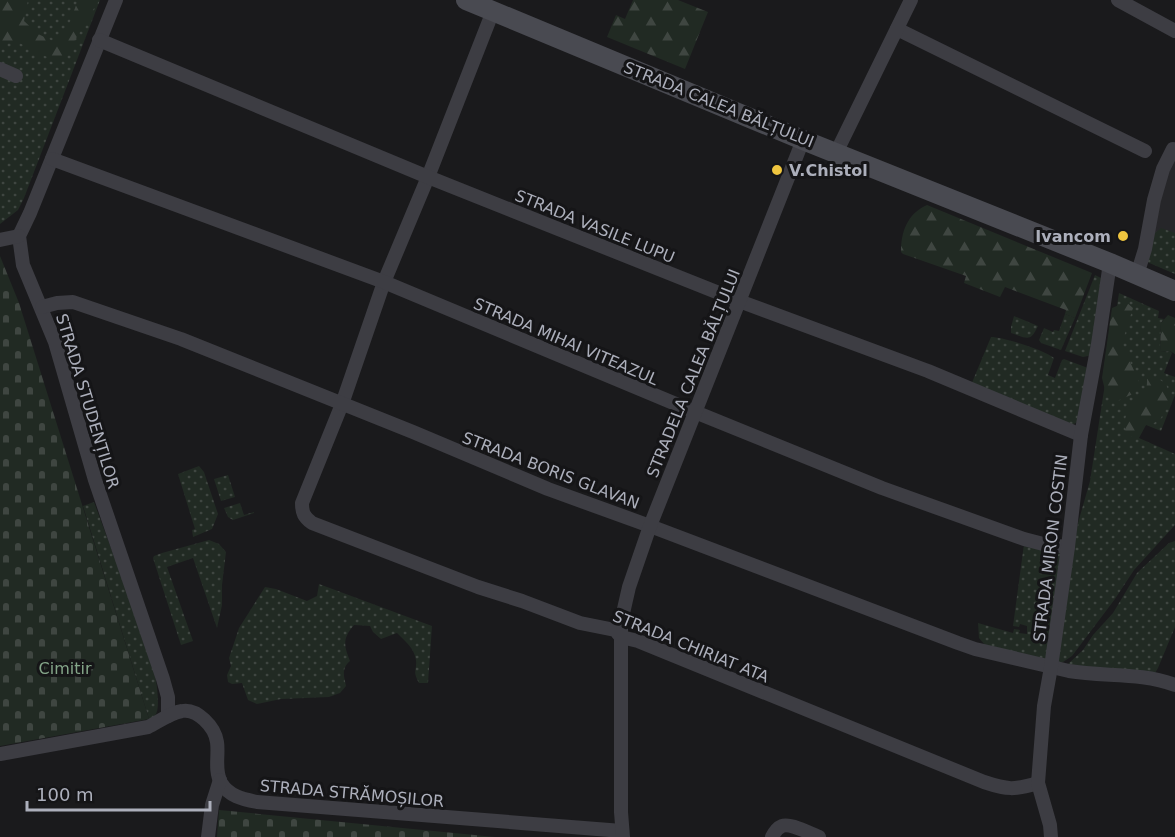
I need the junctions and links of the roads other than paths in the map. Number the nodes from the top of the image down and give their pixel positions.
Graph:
1 (116, 0) edge
2 (466, 0) edge
3 (911, 0) edge
4 (1118, 0) edge
5 (497, 8) edge
6 (897, 29) junction
7 (1175, 31) edge
8 (99, 40) junction
9 (0, 69) edge
10 (16, 76) dead end
11 (803, 140) junction
12 (1173, 149) dead end
13 (1145, 151) dead end
14 (836, 153) junction
15 (52, 159) junction
16 (428, 177) junction
17 (19, 236) junction
18 (0, 240) edge
19 (1110, 263) junction
20 (1137, 275) junction
21 (384, 282) junction
22 (1175, 291) edge
23 (739, 301) junction
24 (42, 308) junction
25 (342, 404) junction
26 (695, 412) junction
27 (1081, 435) junction
28 (650, 526) junction
29 (1068, 548) junction
30 (621, 637) junction
31 (1051, 667) junction
32 (1175, 685) edge
33 (168, 716) junction
34 (0, 754) edge
35 (220, 780) junction
36 (1038, 783) junction
37 (622, 834) edge
38 (208, 837) edge
39 (772, 837) edge
40 (819, 837) edge
41 (1051, 837) edge

1 - 8 street
2 - 5 main road, STRADA CALEA BĂLȚULUI
3 - 6 street
4 - 7 street
5 - 11 main road, STRADA CALEA BĂLȚULUI
5 - 16 street
6 - 13 street
6 - 14 street
8 - 15 street
8 - 16 street, STRADA VASILE LUPU
9 - 10 street
11 - 14 main road, STRADA CALEA BĂLȚULUI
11 - 23 street, STRADELA CALEA BĂLȚULUI
12 - 20 street
14 - 19 main road, STRADA CALEA BĂLȚULUI
15 - 17 street
15 - 21 street, STRADA MIHAI VITEAZUL
16 - 21 street
16 - 23 street, STRADA VASILE LUPU
17 - 18 street
17 - 24 street, STRADA STUDENȚILOR
19 - 20 main road, STRADA CALEA BĂLȚULUI
19 - 27 street, STRADA MIRON COSTIN
20 - 22 main road, STRADA CALEA BĂLȚULUI
21 - 25 street
21 - 26 street, STRADA MIHAI VITEAZUL
23 - 26 street, STRADELA CALEA BĂLȚULUI
23 - 27 street, STRADA VASILE LUPU
24 - 25 street, STRADA BORIS GLAVAN
24 - 33 street, STRADA STUDENȚILOR
25 - 28 street, STRADA BORIS GLAVAN
25 - 30 street, STRADA CHIRIAT ATA
26 - 28 street, STRADELA CALEA BĂLȚULUI
26 - 29 street, STRADA MIHAI VITEAZUL
27 - 29 street, STRADA MIRON COSTIN
28 - 30 street, STRADELA CALEA BĂLȚULUI
28 - 31 street, STRADA BORIS GLAVAN
29 - 31 street, STRADA MIRON COSTIN
30 - 36 street, STRADA CHIRIAT ATA
30 - 37 street, STRADELA CALEA BĂLȚULUI
31 - 32 street, STRADA BORIS GLAVAN
31 - 36 street, STRADA MIRON COSTIN
33 - 34 street
33 - 35 street
35 - 37 street, STRADA STRĂMOȘILOR
35 - 38 street
36 - 41 street, STRADA MIRON COSTIN
39 - 40 street

